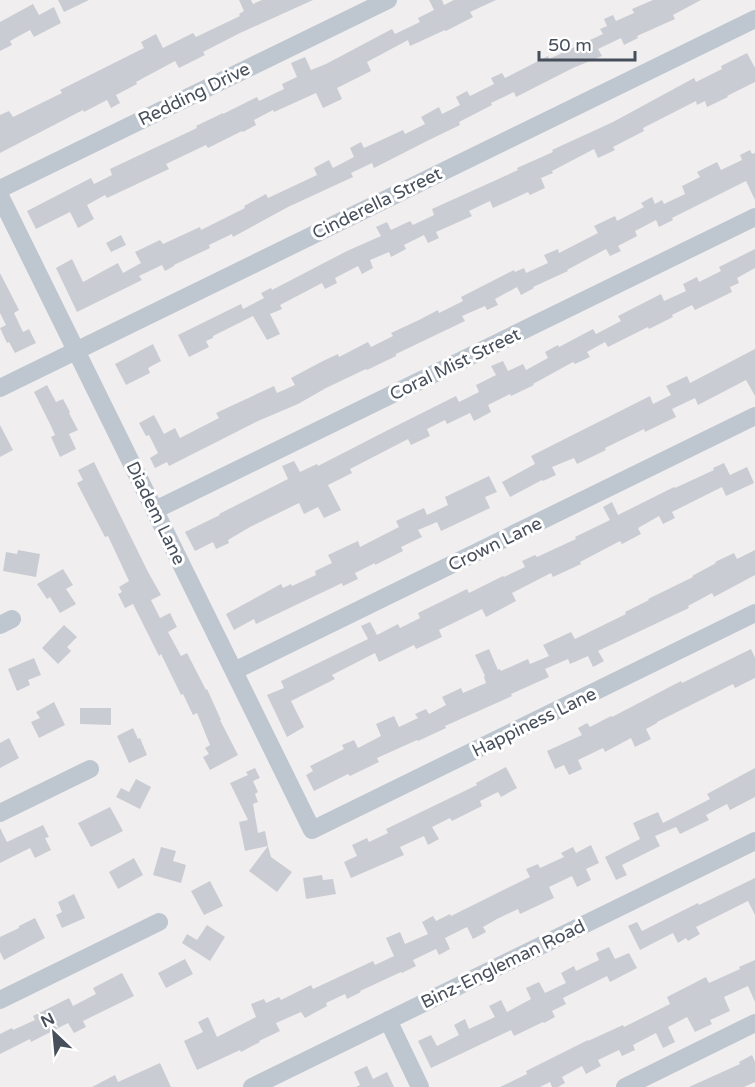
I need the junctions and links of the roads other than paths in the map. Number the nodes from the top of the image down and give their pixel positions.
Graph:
1 (388, 0) edge
2 (755, 19) edge
3 (0, 189) edge
4 (0, 196) edge
5 (755, 217) edge
6 (76, 350) junction
7 (0, 388) edge
8 (754, 420) edge
9 (155, 510) junction
10 (755, 613) edge
11 (234, 671) junction
12 (90, 769) dead end
13 (0, 813) edge
14 (312, 830) joint
15 (755, 841) edge
16 (159, 922) dead end
17 (0, 1000) edge
18 (388, 1020) junction
19 (755, 1023) edge
20 (252, 1087) edge
21 (420, 1087) edge
22 (625, 1087) edge

1 - 3 street, Redding Drive
2 - 6 street, Cinderella Street
4 - 6 street, Diadem Lane
5 - 9 street, Coral Mist Street
6 - 7 street, Cinderella Street
6 - 9 street, Diadem Lane
8 - 11 street, Crown Lane
9 - 11 street, Diadem Lane
10 - 14 street, Happiness Lane
11 - 14 street, Diadem Lane
12 - 13 street
15 - 18 street, Binz-Engleman Road
16 - 17 street
18 - 20 street, Binz-Engleman Road
18 - 21 street
19 - 22 street

